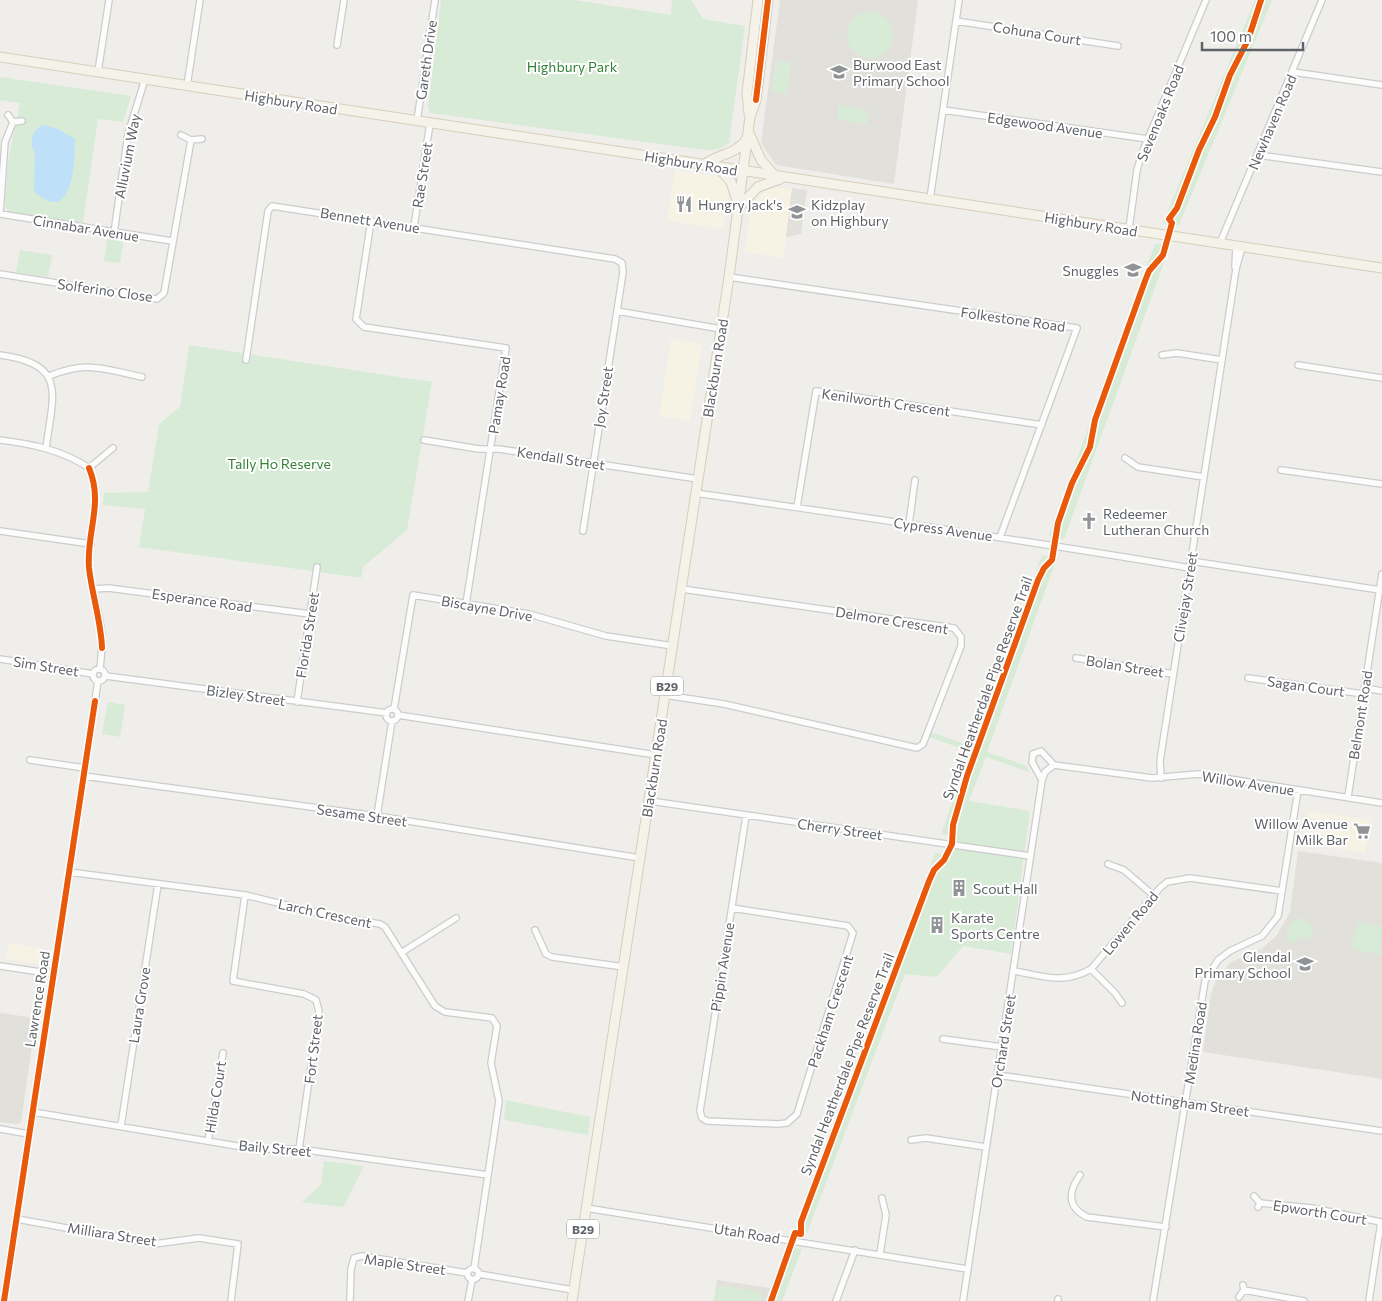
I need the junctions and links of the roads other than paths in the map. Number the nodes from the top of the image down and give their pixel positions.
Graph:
1 (109, 0) edge
2 (200, 0) edge
3 (344, 0) edge
4 (434, 0) edge
5 (758, 0) edge
6 (768, 0) edge
7 (959, 0) edge
8 (1206, 0) edge
9 (1322, 0) edge
10 (956, 21) junction
11 (338, 45) dead end
12 (1118, 46) dead end
13 (0, 57) edge
14 (98, 72) junction
15 (1292, 72) junction
16 (145, 79) junction
17 (1382, 84) edge
18 (187, 86) junction
19 (943, 110) junction
20 (8, 115) dead end
21 (750, 116) junction
22 (22, 121) dead end
23 (417, 121) junction
24 (13, 122) junction
25 (430, 123) junction
26 (181, 134) dead end
27 (748, 135) junction
28 (202, 139) dead end
29 (191, 140) junction
30 (1148, 140) junction
31 (1258, 154) junction
32 (704, 165) junction
33 (719, 168) junction
34 (744, 171) junction
35 (1382, 172) edge
36 (775, 176) junction
37 (786, 178) junction
38 (930, 199) junction
39 (739, 211) junction
40 (0, 213) edge
41 (371, 221) junction
42 (414, 227) junction
43 (1129, 229) junction
44 (114, 233) junction
45 (172, 241) junction
46 (1220, 243) junction
47 (1239, 246) junction
48 (622, 263) joint
49 (1382, 268) edge
50 (0, 274) edge
51 (729, 277) junction
52 (617, 312) junction
53 (721, 329) junction
54 (0, 355) edge
55 (1162, 355) dead end
56 (246, 360) dead end
57 (1222, 360) junction
58 (1298, 365) dead end
59 (49, 376) junction
60 (142, 377) dead end
61 (1382, 378) edge
62 (1042, 425) junction
63 (0, 440) edge
64 (424, 440) dead end
65 (46, 448) junction
66 (113, 448) dead end
67 (490, 449) junction
68 (1125, 458) dead end
69 (593, 463) junction
70 (89, 468) junction
71 (1281, 470) dead end
72 (1204, 477) junction
73 (698, 479) junction
74 (916, 480) dead end
75 (1382, 484) edge
76 (696, 493) junction
77 (797, 507) junction
78 (909, 524) junction
79 (0, 531) edge
80 (583, 531) dead end
81 (1000, 537) junction
82 (91, 544) junction
83 (1190, 564) junction
84 (317, 567) dead end
85 (1382, 578) edge
86 (94, 589) junction
87 (682, 589) junction
88 (1380, 590) junction
89 (466, 604) junction
90 (310, 614) junction
91 (673, 646) junction
92 (1076, 658) dead end
93 (0, 659) edge
94 (100, 668) junction
95 (93, 674) junction
96 (1173, 674) junction
97 (106, 676) junction
98 (1248, 678) dead end
99 (98, 681) junction
100 (1364, 691) junction
101 (1382, 691) edge
102 (665, 695) junction
103 (297, 702) junction
104 (394, 709) junction
105 (386, 714) junction
106 (398, 715) junction
107 (392, 721) junction
108 (656, 755) junction
109 (30, 760) dead end
110 (1054, 765) junction
111 (85, 768) junction
112 (84, 776) junction
113 (1161, 778) junction
114 (1042, 780) junction
115 (1298, 790) junction
116 (1348, 797) junction
117 (650, 801) junction
118 (1382, 803) edge
119 (377, 816) junction
120 (746, 816) junction
121 (1030, 856) junction
122 (640, 858) junction
123 (1108, 864) dead end
124 (70, 872) junction
125 (158, 884) junction
126 (1282, 891) junction
127 (1153, 895) junction
128 (245, 896) junction
129 (732, 908) junction
130 (456, 918) dead end
131 (535, 930) dead end
132 (402, 953) junction
133 (0, 966) edge
134 (624, 967) junction
135 (1091, 969) junction
136 (1014, 971) junction
137 (54, 974) junction
138 (1122, 1003) dead end
139 (943, 1039) dead end
140 (1002, 1047) junction
141 (222, 1053) dead end
142 (998, 1075) junction
143 (1186, 1102) junction
144 (33, 1112) junction
145 (702, 1118) joint
146 (121, 1126) junction
147 (0, 1129) edge
148 (1382, 1131) edge
149 (29, 1134) junction
150 (208, 1140) junction
151 (911, 1140) dead end
152 (986, 1147) junction
153 (300, 1149) junction
154 (488, 1175) junction
155 (1080, 1175) dead end
156 (1254, 1196) dead end
157 (882, 1198) dead end
158 (586, 1208) junction
159 (16, 1219) junction
160 (1166, 1227) junction
161 (856, 1250) junction
162 (880, 1254) junction
163 (474, 1269) junction
164 (968, 1269) junction
165 (467, 1273) junction
166 (478, 1274) junction
167 (472, 1280) junction
168 (573, 1290) junction
169 (1239, 1297) dead end
170 (4, 1301) edge
171 (230, 1301) edge
172 (350, 1301) edge
173 (468, 1301) edge
174 (572, 1301) edge
175 (836, 1301) edge
176 (963, 1301) edge
177 (1153, 1301) edge
178 (1304, 1301) edge
179 (1369, 1301) edge

1 - 14 street
2 - 18 street
3 - 11 street
4 - 23 street, Gareth Drive
5 - 21 main road, Blackburn Road / B29
6 - 21 main road, Blackburn Road / B29
7 - 10 street
8 - 30 street, Sevenoaks Road
9 - 15 street, Newhaven Road
10 - 12 street, Cohuna Court
10 - 19 street
13 - 14 main road, Highbury Road
14 - 16 main road, Highbury Road
15 - 17 street
15 - 31 street, Newhaven Road
16 - 18 main road, Highbury Road
16 - 44 street, Alluvium Way
18 - 23 main road, Highbury Road
19 - 30 street, Edgewood Avenue
19 - 38 street
20 - 24 street
21 - 27 main road, Blackburn Road / B29
22 - 24 street
23 - 25 main road, Highbury Road
24 - 40 street
25 - 32 main road, Highbury Road
25 - 42 street, Rae Street
26 - 29 street
27 - 32 main road
27 - 34 main road, Blackburn Road / B29
27 - 36 main road
28 - 29 street
29 - 45 street, Solferino Close
30 - 43 street, Sevenoaks Road
31 - 35 street
31 - 46 street, Newhaven Road
32 - 33 main road, Highbury Road
33 - 34 main road, Highbury Road
33 - 39 main road
34 - 36 main road, Highbury Road
34 - 39 main road, Blackburn Road / B29
36 - 37 main road, Highbury Road
37 - 38 main road, Highbury Road
37 - 39 main road
38 - 43 main road, Highbury Road
39 - 51 main road, Blackburn Road / B29
40 - 44 street, Cinnabar Avenue
41 - 42 street, Bennett Avenue
41 - 56 street, Bennett Avenue
41 - 67 street, Pamay Road
42 - 48 street, Bennett Avenue
43 - 46 main road, Highbury Road
44 - 45 street, Cinnabar Avenue
45 - 50 street, Solferino Close
46 - 47 main road, Highbury Road
47 - 49 main road, Highbury Road
47 - 57 street, Clivejay Street
48 - 52 street, Joy Street
51 - 53 main road, Blackburn Road / B29
51 - 62 street, Folkestone Road
52 - 53 street
52 - 69 street, Joy Street
53 - 73 main road, Blackburn Road / B29
54 - 59 street
55 - 57 street
57 - 72 street, Clivejay Street
58 - 61 street
59 - 60 street
59 - 65 street
62 - 77 street, Kenilworth Crescent
62 - 81 street, Folkestone Road
63 - 65 street
64 - 67 street, Kendall Street
65 - 70 street
66 - 70 street
67 - 69 street, Kendall Street
67 - 89 street, Pamay Road
68 - 72 street
69 - 73 street, Kendall Street
69 - 80 street, Joy Street
70 - 82 street
71 - 75 street
72 - 83 street, Clivejay Street
73 - 76 main road, Blackburn Road / B29
74 - 78 street
76 - 77 street, Cypress Avenue
76 - 87 main road, Blackburn Road / B29
77 - 78 street, Cypress Avenue
78 - 81 street, Cypress Avenue
79 - 82 street
81 - 83 street, Cypress Avenue
82 - 86 street
83 - 88 street, Cypress Avenue
83 - 96 street, Clivejay Street
84 - 90 street, Florida Street
85 - 88 street, Belmont Road
86 - 90 street, Esperance Road
86 - 94 street
87 - 91 main road, Blackburn Road / B29
87 - 102 street, Delmore Crescent
88 - 100 street, Belmont Road
89 - 91 street, Biscayne Drive
89 - 104 street, Biscayne Drive
90 - 103 street, Florida Street
91 - 102 main road, Blackburn Road / B29
92 - 96 street, Bolan Street
93 - 95 street, Sim Street
94 - 95 street
94 - 97 street
95 - 99 street
96 - 113 street, Clivejay Street
97 - 99 street
97 - 103 street, Bizley Street
98 - 100 street, Sagan Court
99 - 111 street, Lawrence Road
100 - 101 street, Sagan Court
100 - 116 street, Belmont Road
102 - 108 main road, Blackburn Road / B29
103 - 105 street, Bizley Street
104 - 105 street
104 - 106 street
105 - 107 street
106 - 107 street
106 - 108 street
107 - 119 street
108 - 117 main road, Blackburn Road / B29
109 - 111 street
110 - 113 street, Willow Avenue
110 - 114 street, Orchard Street
110 - 114 street
111 - 112 street, Lawrence Road
112 - 119 street, Sesame Street
112 - 124 street, Lawrence Road
113 - 115 street, Willow Avenue
114 - 121 street, Orchard Street
115 - 116 street, Willow Avenue
115 - 126 street, Medina Road
116 - 118 street, Willow Avenue
117 - 120 street, Cherry Street
117 - 122 main road, Blackburn Road / B29
119 - 122 street, Sesame Street
120 - 121 street, Cherry Street
120 - 129 street, Pippin Avenue
121 - 136 street, Orchard Street
122 - 134 main road, Blackburn Road / B29
123 - 127 street
124 - 125 street, Larch Crescent
124 - 137 street, Lawrence Road
125 - 128 street, Larch Crescent
125 - 146 street, Laura Grove
126 - 127 street, Lowen Road
126 - 143 street, Medina Road
127 - 135 street, Lowen Road
128 - 132 street, Larch Crescent
128 - 153 street, Fort Street
129 - 145 street, Pippin Avenue
129 - 145 street, Packham Crescent
130 - 132 street
131 - 134 street
132 - 154 street, Larch Crescent
133 - 137 street
134 - 158 main road, Blackburn Road / B29
135 - 136 street, Lowen Road
135 - 138 street
136 - 140 street, Orchard Street
137 - 144 street, Lawrence Road
139 - 140 street
140 - 142 street, Orchard Street
141 - 150 street, Hilda Court
142 - 143 street, Nottingham Street
142 - 152 street, Orchard Street
143 - 148 street, Nottingham Street
143 - 160 street, Medina Road
144 - 146 street, Baily Street
144 - 149 street, Lawrence Road
146 - 150 street, Baily Street
147 - 149 street
149 - 159 street, Lawrence Road
150 - 153 street, Baily Street
151 - 152 street
152 - 164 street, Orchard Street
153 - 154 street, Baily Street
154 - 163 street, Larch Crescent
155 - 160 street
156 - 179 street, Epworth Court
157 - 162 street
158 - 161 street, Utah Road
158 - 168 main road, Blackburn Road / B29
159 - 170 street, Lawrence Road
159 - 171 street, Milliara Street
160 - 177 street, Medina Road
161 - 162 street, Utah Road
161 - 175 street
162 - 164 street, Utah Road
163 - 165 street
163 - 166 street
164 - 176 street, Orchard Street
165 - 167 street
165 - 172 street, Maple Street
166 - 167 street
166 - 168 street
167 - 173 street
168 - 174 main road, Blackburn Road / B29
169 - 178 street

